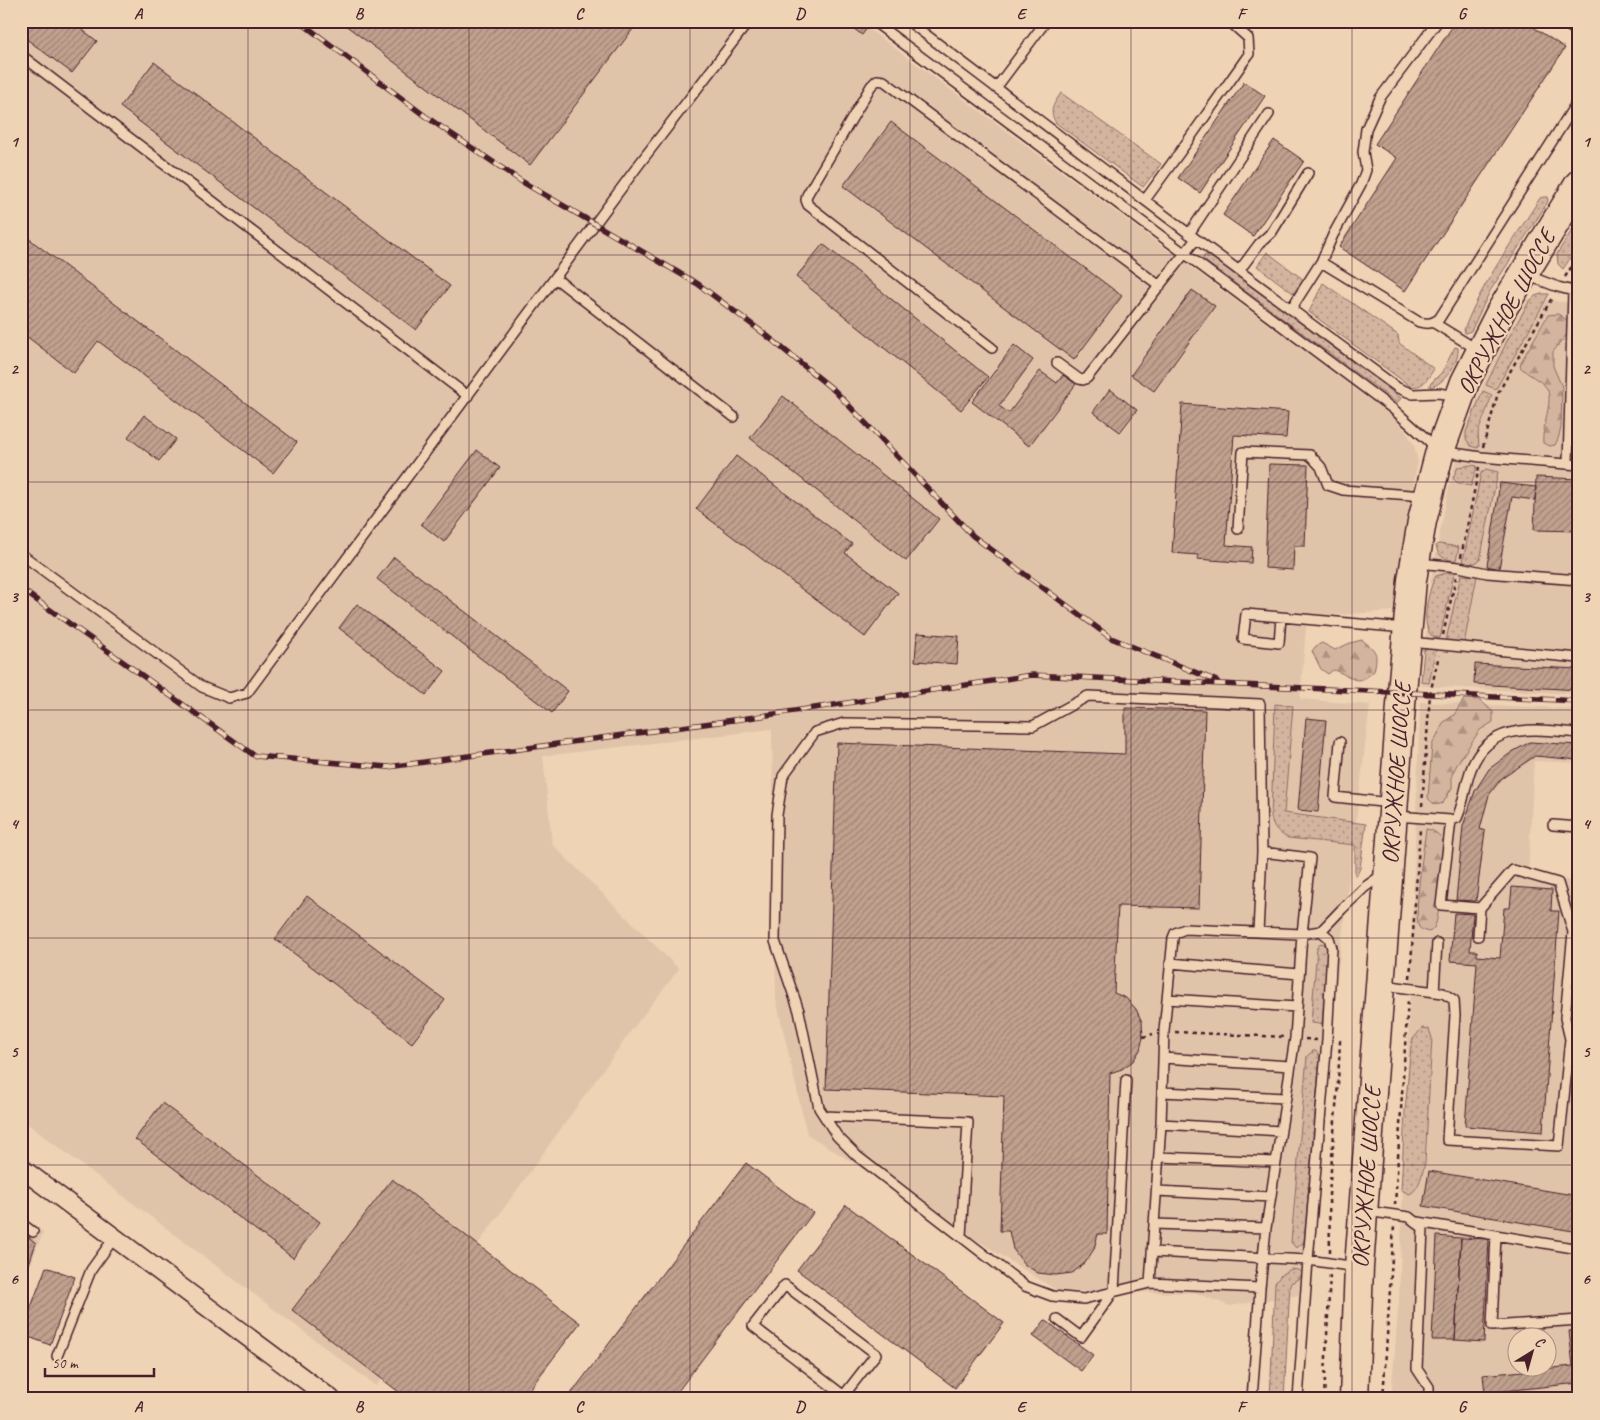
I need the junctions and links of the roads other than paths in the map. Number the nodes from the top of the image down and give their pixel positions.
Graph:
1 (749, 21) edge
2 (873, 21) edge
3 (908, 21) edge
4 (1046, 21) edge
5 (1229, 21) edge
6 (1438, 21) edge
7 (1560, 21) edge
8 (1576, 27) edge
9 (21, 55) edge
10 (996, 88) junction
11 (1579, 99) edge
12 (1269, 114) dead end
13 (1308, 173) dead end
14 (1579, 184) edge
15 (1145, 200) junction
16 (1192, 236) junction
17 (1184, 254) junction
18 (1321, 262) junction
19 (1239, 271) junction
20 (1523, 274) junction
21 (555, 278) junction
22 (1579, 282) edge
23 (1160, 286) junction
24 (1576, 291) edge
25 (1291, 309) junction
26 (1434, 323) junction
27 (992, 348) dead end
28 (1480, 351) junction
29 (1058, 363) dead end
30 (468, 396) junction
31 (1460, 396) junction
32 (734, 418) dead end
33 (1440, 451) junction
34 (1568, 464) junction
35 (1579, 465) edge
36 (1428, 496) junction
37 (1238, 529) dead end
38 (21, 554) edge
39 (1415, 563) junction
40 (1579, 580) edge
41 (1281, 617) junction
42 (1407, 635) junction
43 (1579, 658) edge
44 (1579, 733) edge
45 (1340, 742) dead end
46 (1393, 810) junction
47 (1451, 820) junction
48 (1553, 826) dead end
49 (1579, 827) edge
50 (1262, 852) junction
51 (1389, 870) junction
52 (1480, 908) junction
53 (1321, 931) junction
54 (1258, 932) junction
55 (1302, 934) junction
56 (1478, 936) dead end
57 (1436, 943) dead end
58 (1170, 963) junction
59 (1299, 974) junction
60 (1380, 985) junction
61 (1434, 992) junction
62 (1167, 999) junction
63 (1297, 1007) junction
64 (1163, 1058) junction
65 (1290, 1066) junction
66 (1126, 1080) dead end
67 (1162, 1092) junction
68 (1286, 1098) junction
69 (824, 1116) junction
70 (1162, 1124) junction
71 (1281, 1131) junction
72 (1159, 1157) junction
73 (1276, 1162) junction
74 (21, 1168) edge
75 (1157, 1191) junction
76 (1271, 1197) junction
77 (1364, 1211) junction
78 (1418, 1222) junction
79 (21, 1223) edge
80 (1155, 1224) junction
81 (1266, 1228) junction
82 (33, 1232) dead end
83 (1496, 1235) junction
84 (961, 1236) junction
85 (114, 1238) junction
86 (1579, 1249) edge
87 (1153, 1252) junction
88 (1263, 1258) junction
89 (1308, 1260) junction
90 (1359, 1267) junction
91 (1150, 1283) junction
92 (1260, 1288) junction
93 (1114, 1291) junction
94 (1058, 1319) dead end
95 (1579, 1320) edge
96 (57, 1356) dead end
97 (842, 1397) edge
98 (331, 1399) edge
99 (1252, 1399) edge
100 (1298, 1399) edge
101 (1354, 1399) edge
102 (1429, 1399) edge

1 - 21 lane
2 - 17 lane
3 - 10 lane
4 - 10 lane
5 - 15 lane
6 - 18 lane
7 - 8 lane
9 - 30 lane
10 - 15 lane
11 - 26 lane
12 - 16 lane
13 - 19 lane
14 - 20 main road, ОКРУЖНОЕ ШОССЕ
15 - 16 lane
16 - 17 lane
16 - 19 lane
17 - 23 lane
17 - 33 lane
18 - 25 lane
18 - 26 lane
19 - 25 lane
20 - 24 lane
20 - 28 main road, ОКРУЖНОЕ ШОССЕ
21 - 30 lane
21 - 32 lane
22 - 24 lane
23 - 27 lane
23 - 29 lane
24 - 34 lane
25 - 31 lane
26 - 28 lane
28 - 31 main road, ОКРУЖНОЕ ШОССЕ
30 - 38 lane
31 - 33 main road, ОКРУЖНОЕ ШОССЕ
33 - 34 lane
33 - 36 main road, ОКРУЖНОЕ ШОССЕ
34 - 35 lane
36 - 37 lane
36 - 39 main road, ОКРУЖНОЕ ШОССЕ
39 - 40 lane
39 - 42 main road, ОКРУЖНОЕ ШОССЕ
41 - 41 lane
41 - 42 lane
42 - 43 lane
42 - 46 main road, ОКРУЖНОЕ ШОССЕ
44 - 47 lane
45 - 46 lane
46 - 47 lane
46 - 51 main road, ОКРУЖНОЕ ШОССЕ
47 - 52 lane
48 - 49 lane
50 - 54 lane
50 - 55 lane
50 - 69 lane
51 - 53 lane
51 - 60 main road, ОКРУЖНОЕ ШОССЕ
52 - 56 lane
52 - 61 lane
53 - 55 lane
53 - 89 lane
54 - 55 lane
54 - 58 lane
55 - 59 lane
57 - 61 lane
58 - 59 lane
58 - 62 lane
59 - 63 lane
60 - 61 lane
60 - 77 main road, ОКРУЖНОЕ ШОССЕ
62 - 63 lane
62 - 64 lane
63 - 65 lane
64 - 65 lane
64 - 67 lane
65 - 68 lane
66 - 93 lane
67 - 68 lane
67 - 70 lane
68 - 71 lane
69 - 84 lane
69 - 84 lane
70 - 71 lane
70 - 72 lane
71 - 73 lane
72 - 73 lane
72 - 75 lane
73 - 76 lane
74 - 85 street
75 - 76 lane
75 - 80 lane
76 - 81 lane
77 - 78 lane
77 - 90 main road, ОКРУЖНОЕ ШОССЕ
78 - 83 lane
78 - 102 lane
79 - 82 lane
80 - 81 lane
80 - 87 lane
81 - 88 lane
83 - 86 lane
83 - 95 lane
84 - 93 lane
85 - 96 lane
85 - 98 street
87 - 88 lane
87 - 91 lane
88 - 89 lane
88 - 92 lane
89 - 90 lane
89 - 100 lane
90 - 101 main road, ОКРУЖНОЕ ШОССЕ
91 - 92 lane
91 - 93 lane
92 - 99 lane
93 - 94 lane
97 - 97 lane

